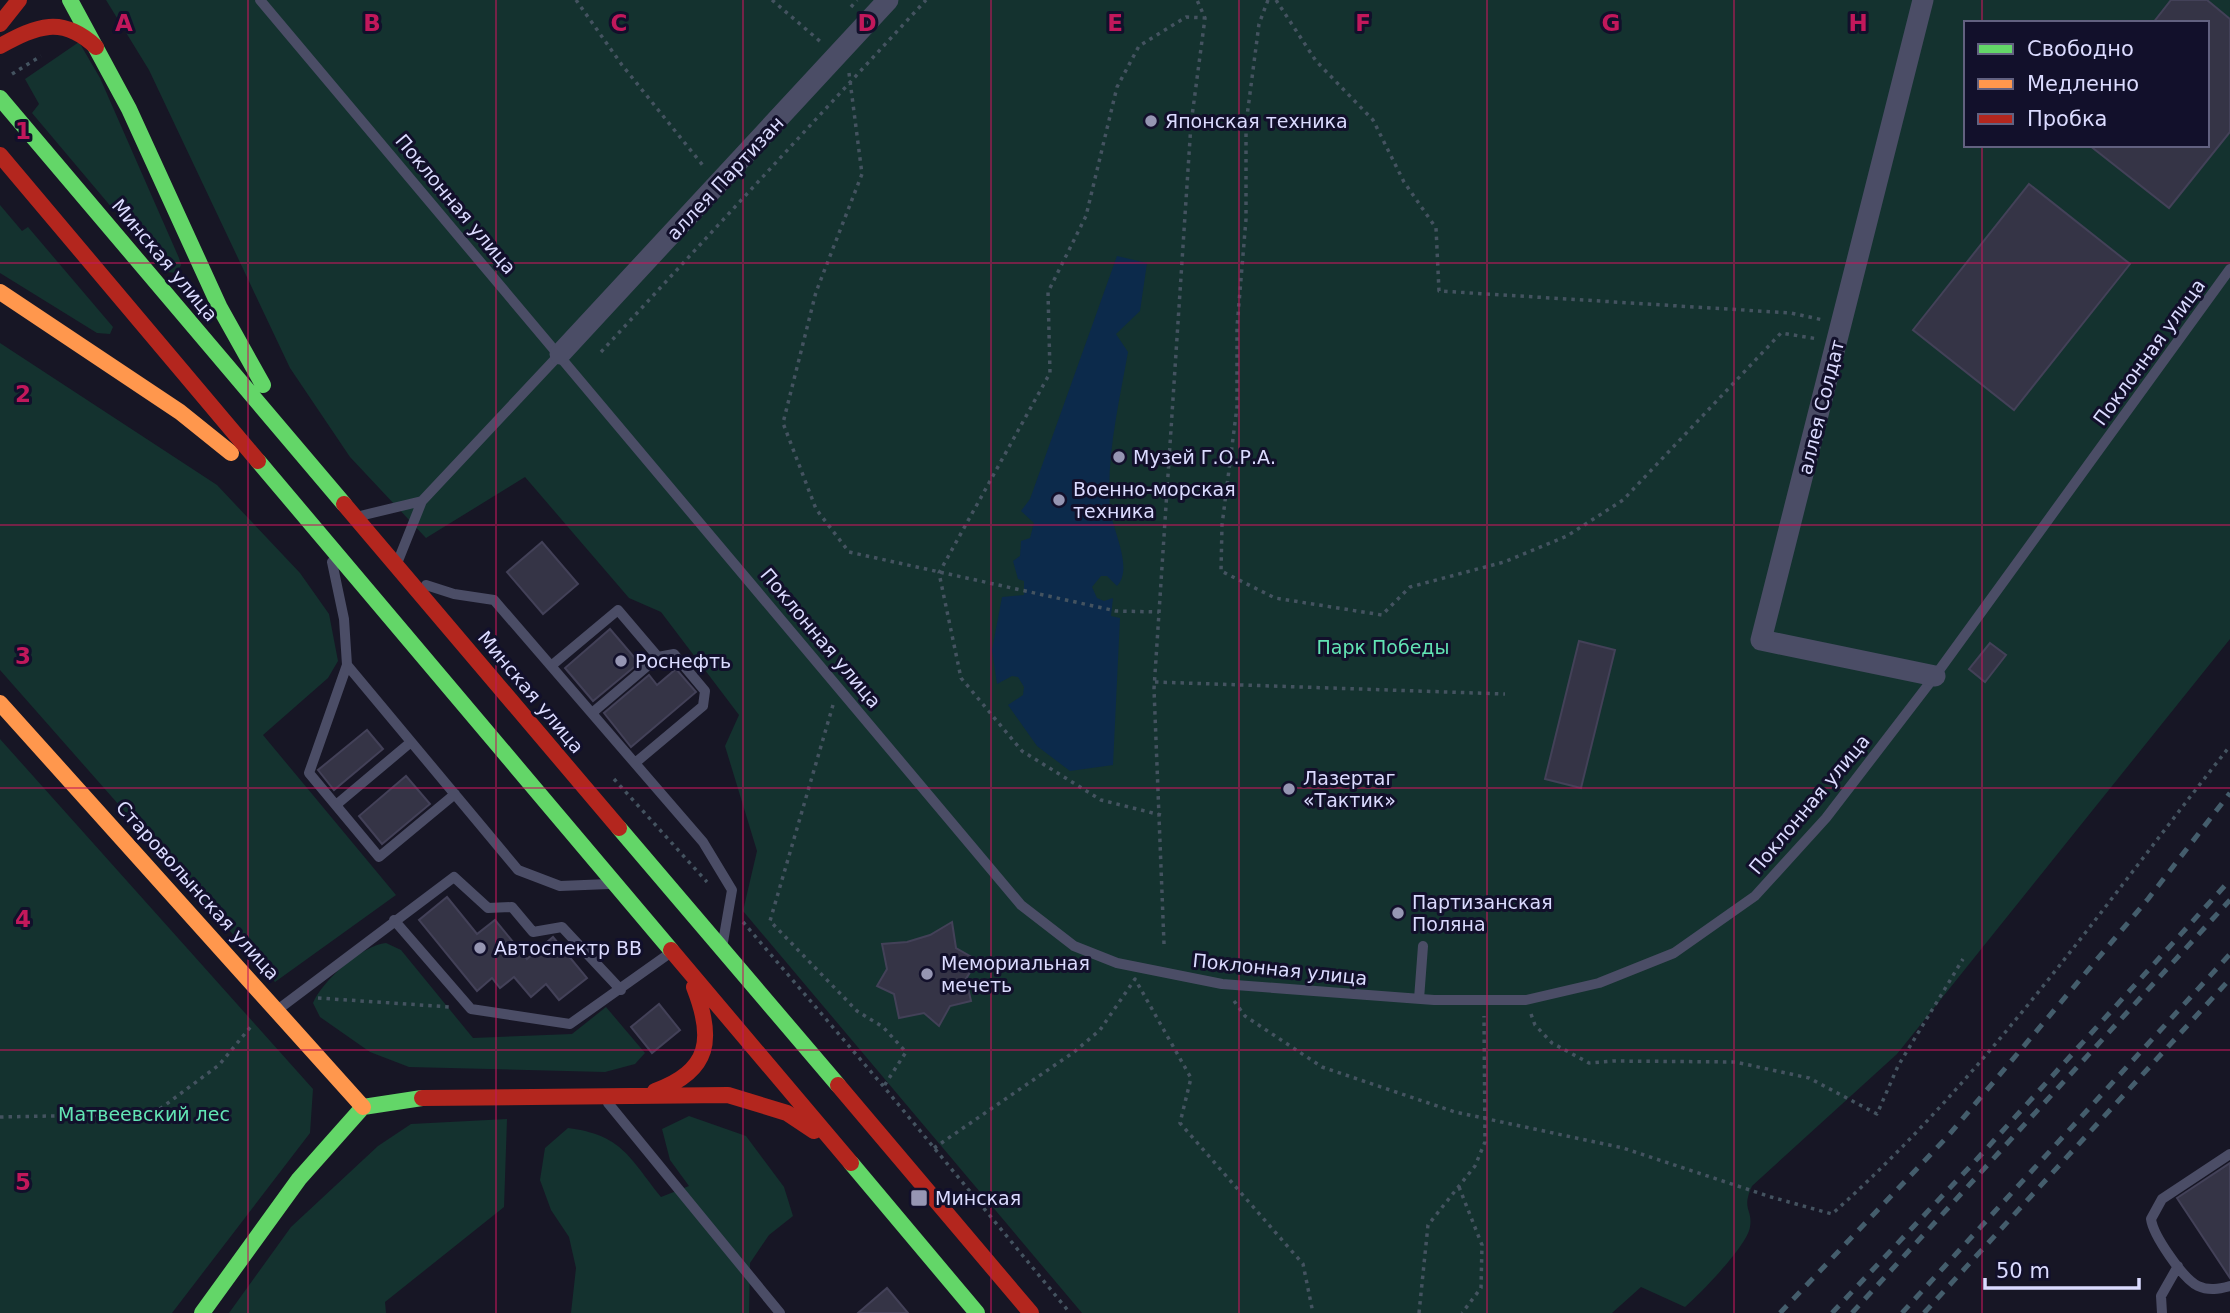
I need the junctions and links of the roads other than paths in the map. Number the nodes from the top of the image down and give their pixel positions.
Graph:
1 (19, 0) edge
2 (70, 0) edge
3 (260, 0) edge
4 (888, 0) edge
5 (1923, 0) edge
6 (0, 24) edge
7 (0, 46) edge
8 (97, 48) junction
9 (0, 98) edge
10 (0, 155) edge
11 (2230, 269) edge
12 (0, 292) edge
13 (560, 354) junction
14 (317, 472) junction
15 (290, 501) junction
16 (422, 501) junction
17 (356, 517) junction
18 (329, 547) junction
19 (396, 565) junction
20 (408, 579) junction
21 (658, 657) junction
22 (347, 665) junction
23 (551, 666) junction
24 (1935, 676) junction
25 (0, 703) edge
26 (592, 713) junction
27 (411, 742) junction
28 (635, 763) junction
29 (455, 794) junction
30 (335, 805) junction
31 (614, 884) junction
32 (394, 920) junction
33 (1423, 946) dead end
34 (722, 948) junction
35 (671, 951) junction
36 (685, 967) junction
37 (621, 990) junction
38 (1419, 999) junction
39 (275, 1007) junction
40 (644, 1094) junction
41 (602, 1095) junction
42 (363, 1107) junction
43 (833, 1143) junction
44 (2230, 1154) edge
45 (2178, 1266) junction
46 (2230, 1286) edge
47 (202, 1313) edge
48 (780, 1313) edge
49 (977, 1313) edge
50 (1031, 1313) edge
51 (2162, 1313) edge

1 - 6 main road
2 - 8 main road
3 - 13 lane, Поклонная улица
4 - 13 street, аллея Партизан
5 - 24 street, аллея Солдат
7 - 8 main road
8 - 14 main road
9 - 14 main road, Минская улица
10 - 15 main road
11 - 24 lane, Поклонная улица
12 - 15 main road
13 - 16 lane
13 - 38 lane, Поклонная улица
14 - 17 main road, Минская улица
15 - 18 main road
16 - 17 lane
16 - 19 lane
17 - 19 main road, Минская улица
18 - 22 lane
18 - 31 main road
19 - 20 main road, Минская улица
20 - 23 lane
20 - 34 main road, Минская улица
21 - 23 lane
21 - 26 lane
21 - 28 lane
22 - 27 lane
22 - 30 lane
23 - 26 lane
24 - 38 lane, Поклонная улица
25 - 39 main road, Староволынская улица
26 - 28 lane
27 - 29 lane
27 - 30 lane
28 - 34 lane
29 - 30 lane
29 - 31 lane
31 - 35 main road
32 - 37 lane
32 - 37 lane
32 - 39 lane
33 - 38 lane
34 - 50 main road, Минская улица
35 - 36 main road
35 - 37 lane
36 - 40 main road
36 - 43 main road
39 - 42 main road, Староволынская улица
40 - 41 main road
40 - 43 main road
41 - 42 main road
41 - 48 lane
42 - 47 main road
43 - 49 main road
44 - 45 lane
45 - 46 lane
45 - 51 lane

